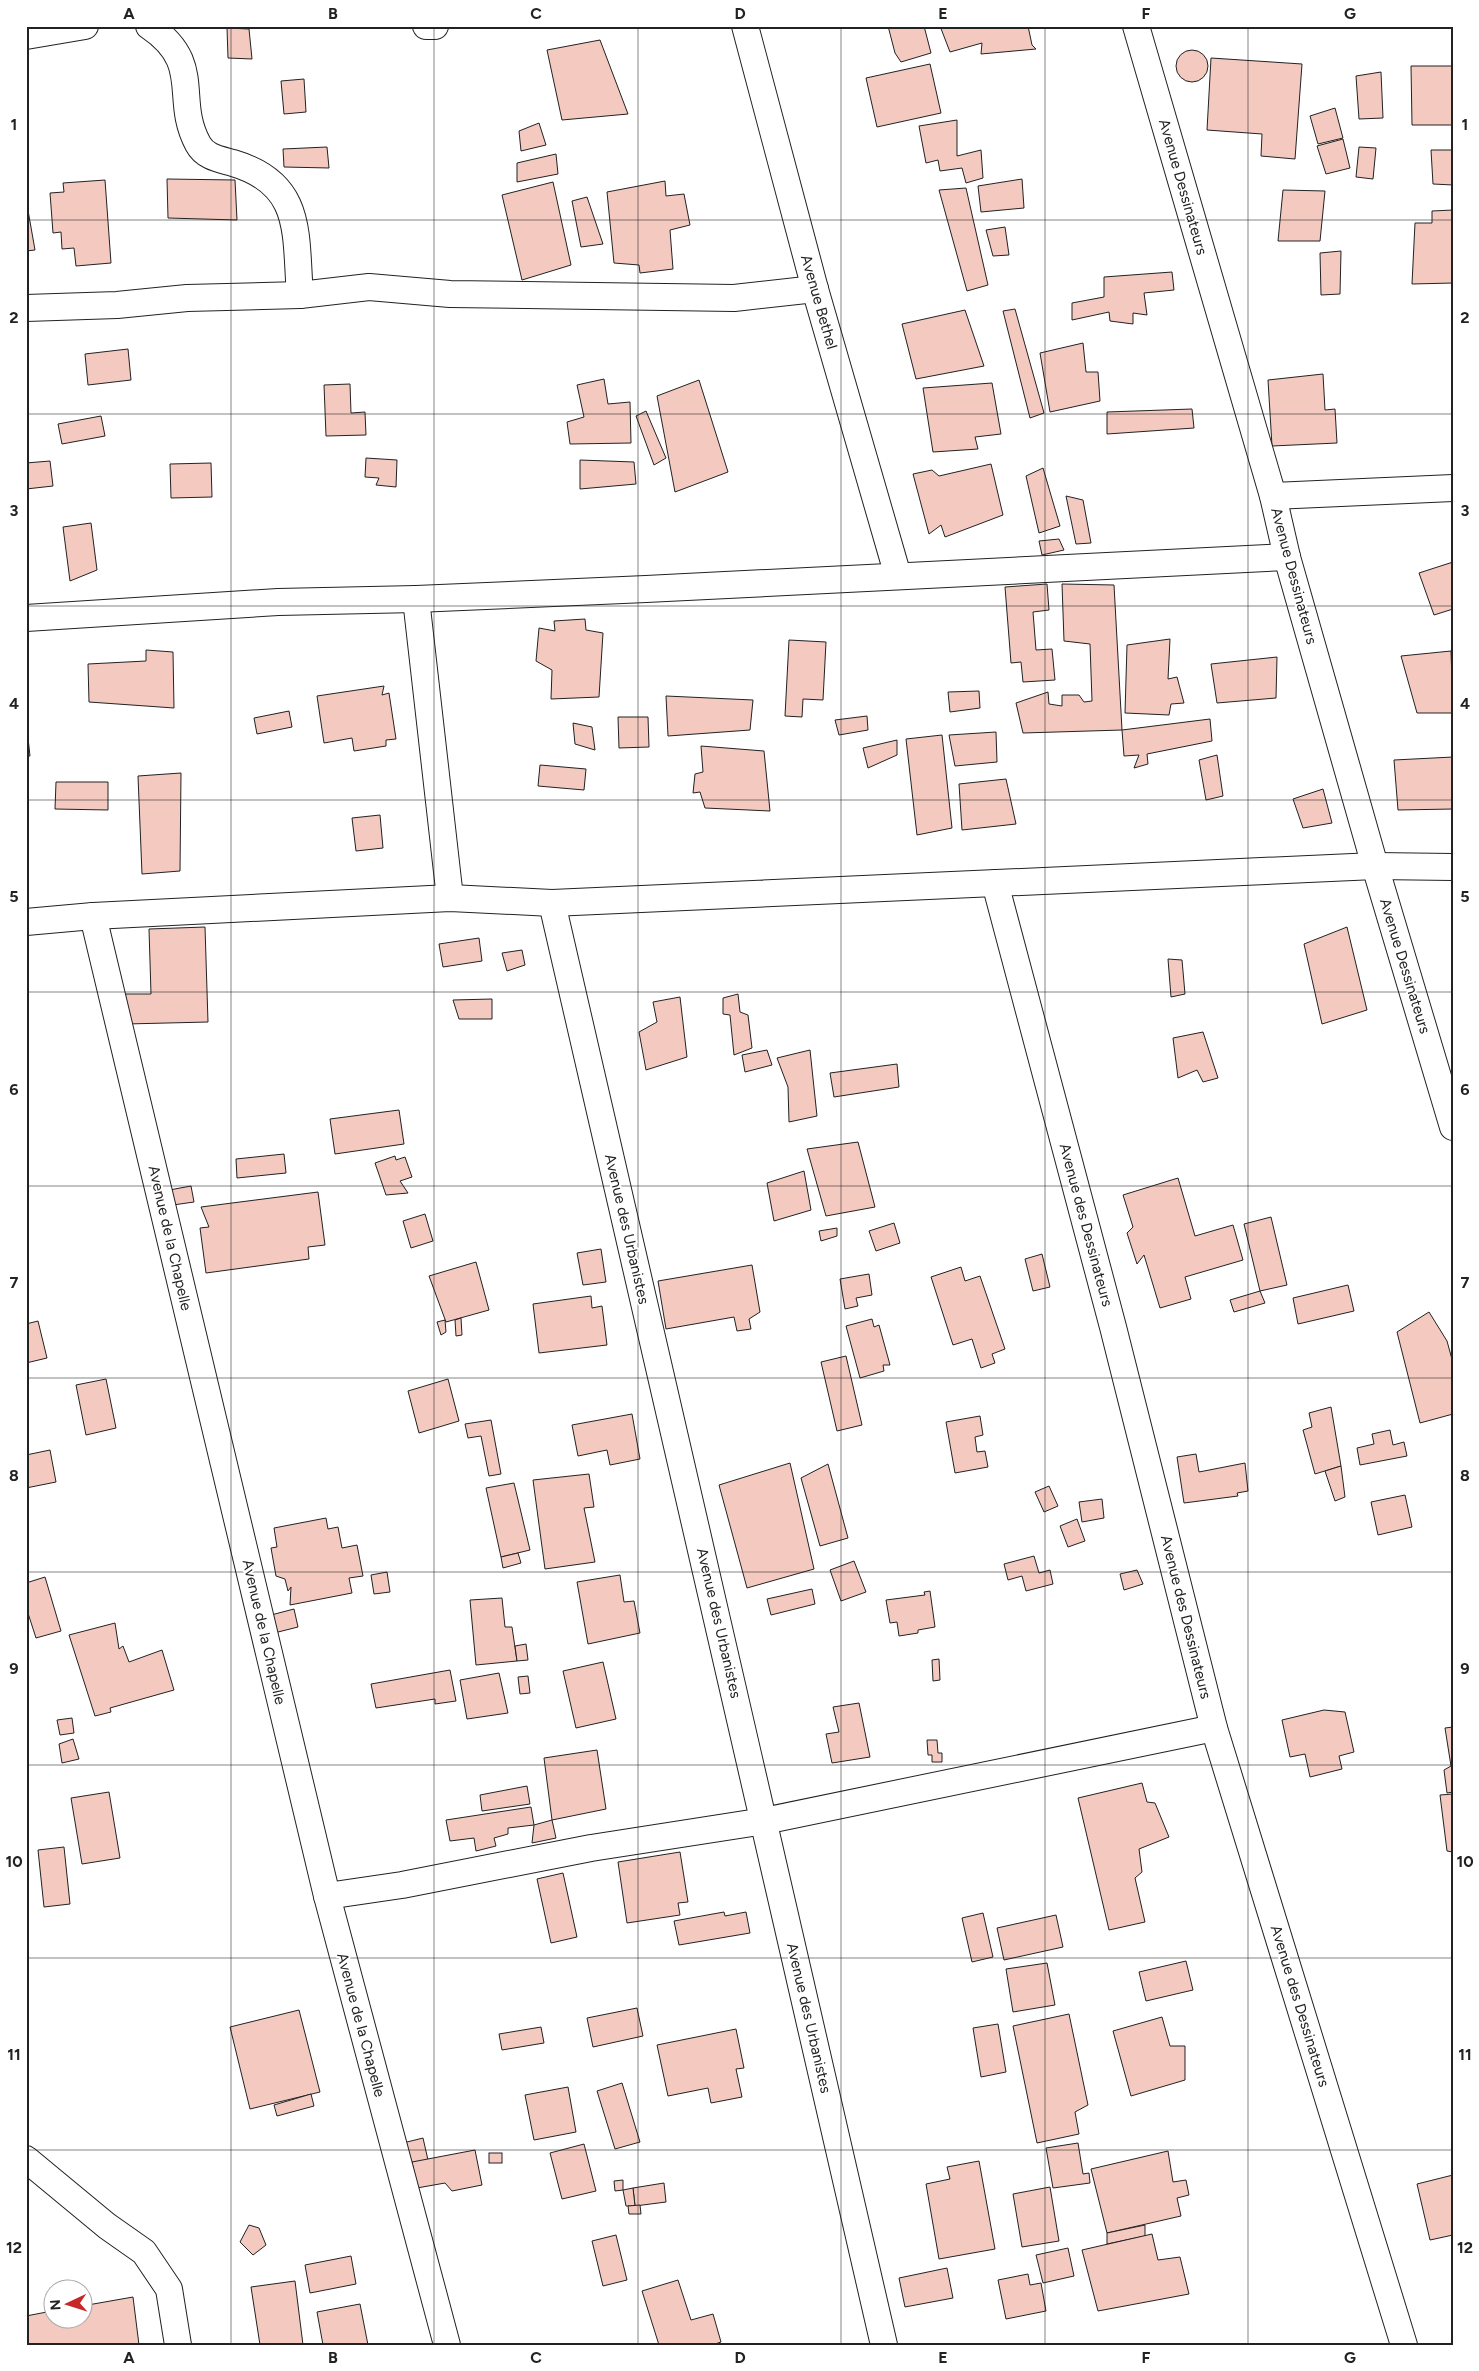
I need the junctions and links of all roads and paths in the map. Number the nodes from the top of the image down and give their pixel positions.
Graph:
1 (85, 26) edge
2 (149, 26) edge
3 (426, 26) edge
4 (435, 26) edge
5 (746, 26) edge
6 (1136, 26) edge
7 (26, 36) edge
8 (815, 289) junction
9 (300, 295) junction
10 (26, 308) edge
11 (1453, 488) edge
12 (1273, 496) junction
13 (1287, 557) junction
14 (898, 576) junction
15 (416, 599) junction
16 (26, 618) edge
17 (1375, 866) junction
18 (1453, 867) edge
19 (995, 883) junction
20 (450, 898) junction
21 (552, 903) junction
22 (93, 916) junction
23 (26, 922) edge
24 (1453, 1127) edge
25 (1214, 1728) junction
26 (764, 1821) junction
27 (327, 1896) junction
28 (26, 2159) edge
29 (178, 2345) edge
30 (447, 2345) edge
31 (884, 2345) edge
32 (1404, 2345) edge

1 - 7 street
2 - 9 street
3 - 4 street
5 - 8 street, Avenue Bethel
6 - 12 street, Avenue Dessinateurs
8 - 9 street
8 - 14 street, Avenue Bethel
9 - 10 street
11 - 12 street
12 - 13 street, Avenue Dessinateurs
13 - 14 street
13 - 17 street, Avenue Dessinateurs
14 - 15 street
15 - 16 street
15 - 20 street
17 - 18 street
17 - 19 street
17 - 24 street, Avenue Dessinateurs
19 - 21 street
19 - 25 street, Avenue des Dessinateurs
20 - 21 street
20 - 22 street
21 - 26 street, Avenue des Urbanistes
22 - 23 street
22 - 27 street, Avenue de la Chapelle
25 - 26 street
25 - 32 street, Avenue des Dessinateurs
26 - 27 street
26 - 31 street, Avenue des Urbanistes
27 - 30 street, Avenue de la Chapelle
28 - 29 street

